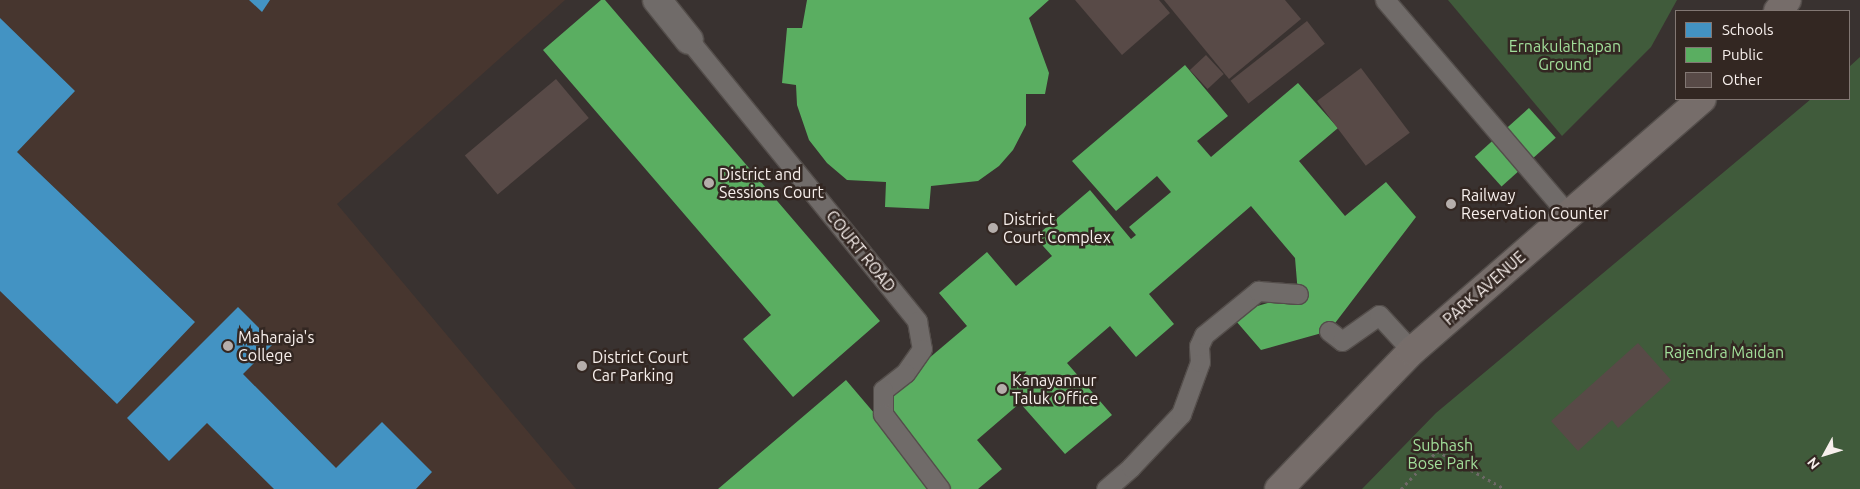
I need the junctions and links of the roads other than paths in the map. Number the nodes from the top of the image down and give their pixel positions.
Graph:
1 (656, 0) edge
2 (1384, 0) edge
3 (1787, 0) edge
4 (1779, 10) edge
5 (689, 40) joint
6 (1701, 100) edge
7 (1568, 214) junction
8 (1298, 294) dead end
9 (1329, 331) dead end
10 (1412, 351) junction
11 (940, 489) edge
12 (1106, 489) edge
13 (1279, 489) edge

1 - 5 street, COURT ROAD
2 - 7 lane
3 - 4 main road
5 - 11 lane, COURT ROAD
6 - 7 main road, PARK AVENUE
7 - 10 main road, PARK AVENUE
8 - 12 lane
9 - 10 lane
10 - 13 main road, PARK AVENUE

